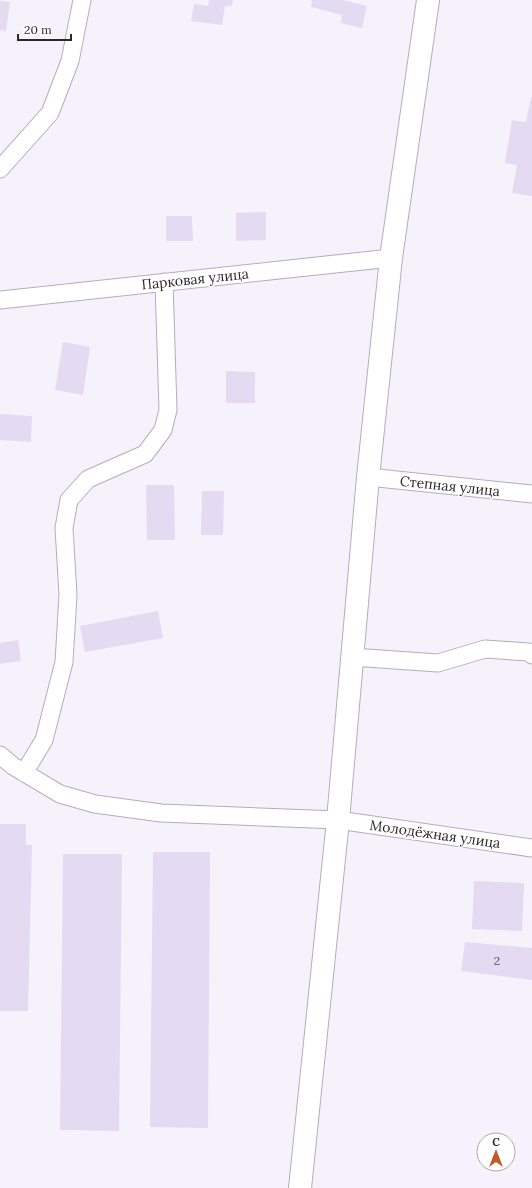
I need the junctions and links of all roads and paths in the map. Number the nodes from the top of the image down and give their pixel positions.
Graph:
1 (82, 0) edge
2 (428, 0) edge
3 (0, 169) edge
4 (390, 258) junction
5 (164, 282) junction
6 (0, 300) edge
7 (368, 477) junction
8 (532, 494) edge
9 (532, 655) edge
10 (352, 657) junction
11 (0, 755) edge
12 (24, 773) junction
13 (338, 820) junction
14 (532, 848) edge
15 (300, 1188) edge

1 - 3 street
2 - 4 street
4 - 5 street, Парковая улица
4 - 7 street
5 - 6 street, Парковая улица
5 - 12 street
7 - 8 street, Степная улица
7 - 10 street
9 - 10 street
10 - 13 street
11 - 12 street, Молодёжная улица
12 - 13 street, Молодёжная улица
13 - 14 street, Молодёжная улица
13 - 15 street

